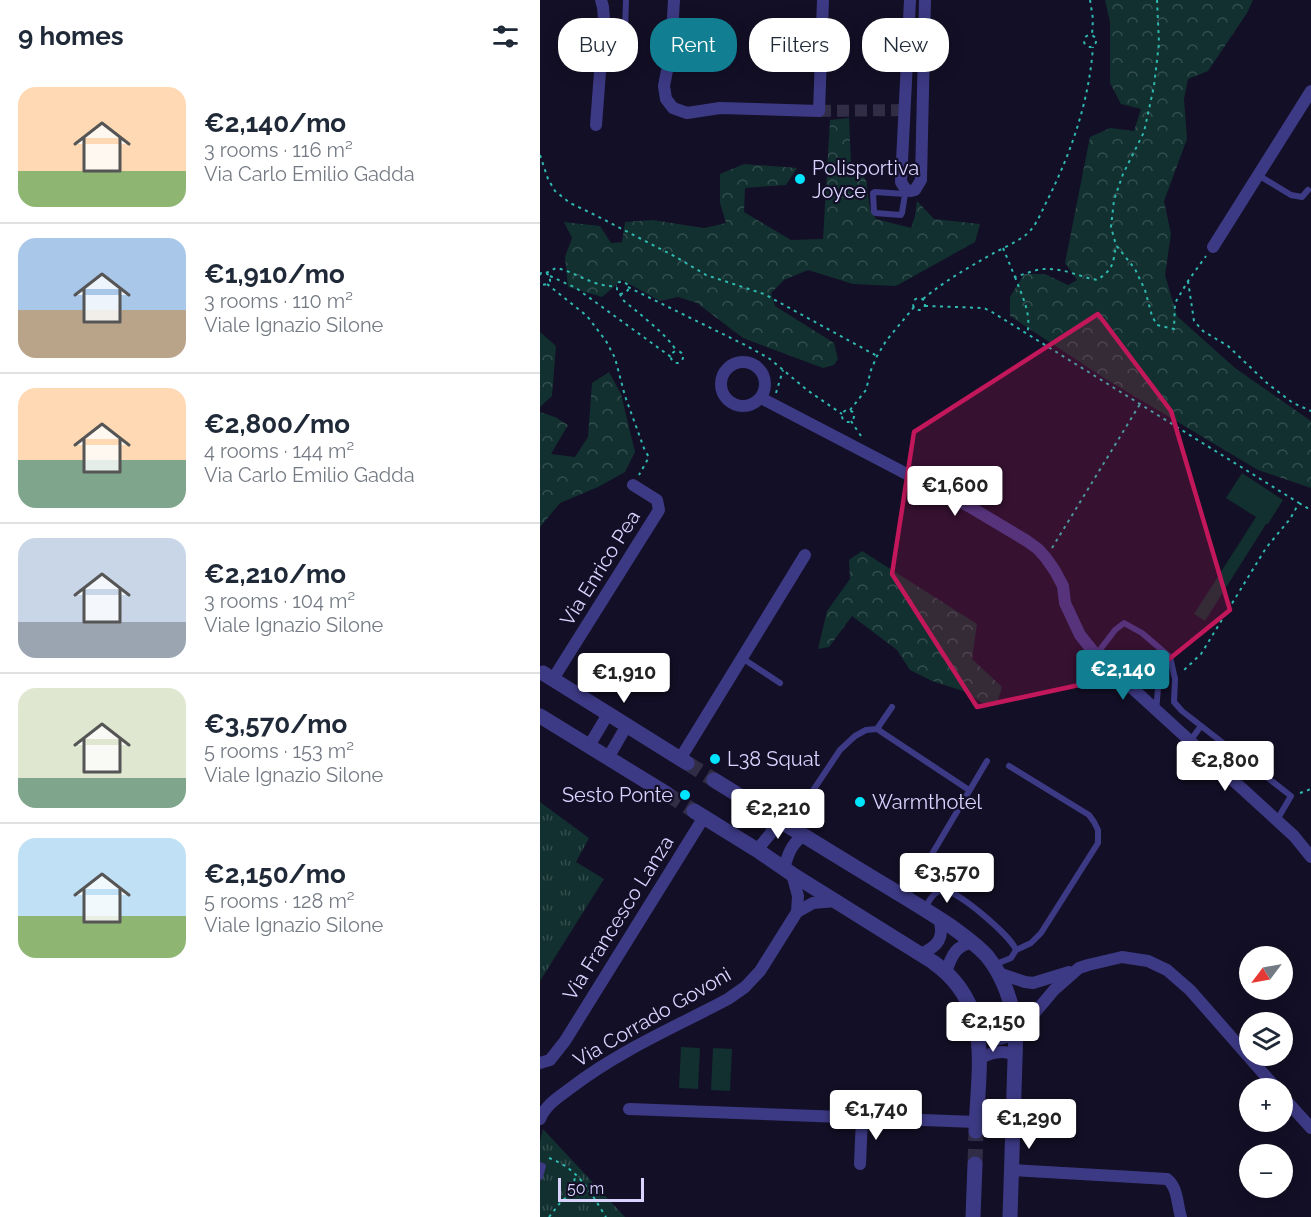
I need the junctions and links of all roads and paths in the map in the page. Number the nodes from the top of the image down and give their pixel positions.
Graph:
1 (600, 0) edge
2 (626, 0) edge
3 (674, 0) edge
4 (823, 0) edge
5 (910, 0) edge
6 (925, 0) edge
7 (1090, 0) edge
8 (1157, 0) edge
9 (625, 18) edge
10 (1092, 35) junction
11 (1093, 47) junction
12 (1311, 91) edge
13 (596, 125) dead end
14 (540, 155) edge
15 (1258, 175) junction
16 (1308, 190) dead end
17 (906, 192) junction
18 (1116, 245) junction
19 (1213, 247) joint
20 (1003, 248) junction
21 (546, 273) junction
22 (540, 274) edge
23 (550, 276) junction
24 (1015, 277) junction
25 (1188, 281) junction
26 (540, 282) edge
27 (547, 284) junction
28 (616, 286) junction
29 (628, 287) junction
30 (620, 294) junction
31 (923, 299) junction
32 (925, 306) junction
33 (914, 307) junction
34 (1027, 334) junction
35 (676, 351) junction
36 (877, 356) junction
37 (671, 357) junction
38 (783, 370) junction
39 (761, 398) dead end
40 (773, 404) junction
41 (1141, 404) junction
42 (850, 410) junction
43 (1311, 411) edge
44 (842, 414) junction
45 (633, 485) joint
46 (1299, 502) junction
47 (1311, 510) edge
48 (805, 555) dead end
49 (1046, 558) junction
50 (1096, 655) junction
51 (742, 658) junction
52 (1110, 669) junction
53 (548, 676) joint
54 (1175, 679) junction
55 (780, 683) dead end
56 (892, 706) dead end
57 (1156, 711) junction
58 (608, 714) junction
59 (540, 716) edge
60 (627, 725) junction
61 (1201, 726) junction
62 (877, 729) junction
63 (1190, 741) junction
64 (589, 746) junction
65 (608, 758) junction
66 (684, 761) joint
67 (987, 761) dead end
68 (1009, 766) dead end
69 (714, 780) tunnel mouth
70 (1311, 789) edge
71 (969, 790) junction
72 (667, 794) tunnel mouth
73 (1291, 796) junction
74 (699, 814) joint
75 (1277, 820) junction
76 (782, 823) junction
77 (803, 836) junction
78 (757, 850) junction
79 (1311, 857) edge
80 (788, 871) junction
81 (906, 898) junction
82 (836, 901) junction
83 (925, 910) junction
84 (797, 912) junction
85 (939, 919) junction
86 (973, 943) junction
87 (1016, 950) junction
88 (921, 954) junction
89 (1079, 968) junction
90 (996, 969) junction
91 (946, 972) junction
92 (977, 1028) junction
93 (1017, 1034) junction
94 (1016, 1055) junction
95 (979, 1059) junction
96 (540, 1063) edge
97 (1266, 1078) edge
98 (1293, 1108) edge
99 (629, 1109) dead end
100 (862, 1118) junction
101 (540, 1119) edge
102 (976, 1126) joint
103 (1311, 1128) edge
104 (540, 1157) edge
105 (860, 1164) dead end
106 (975, 1164) tunnel mouth
107 (540, 1165) edge
108 (1011, 1170) junction
109 (576, 1174) junction
110 (540, 1177) edge
111 (549, 1217) edge
112 (606, 1217) edge
113 (973, 1217) edge
114 (1010, 1217) edge
115 (1180, 1217) edge

1 - 13 street
2 - 9 lane
3 - 4 street
5 - 17 street
6 - 17 street
7 - 10 path
8 - 18 path
10 - 11 path
10 - 11 path
11 - 20 path
12 - 15 street
14 - 36 path
15 - 16 lane
15 - 19 street
17 - 17 lane
18 - 24 path
18 - 25 path
19 - 25 path
20 - 24 path
20 - 31 path
21 - 22 path
21 - 23 path
21 - 28 path
23 - 27 path
23 - 37 path
24 - 34 path
25 - 43 path
26 - 27 path
27 - 45 path
28 - 29 path
28 - 30 path
29 - 30 path
29 - 38 path
30 - 35 path
31 - 32 path
31 - 33 path
32 - 33 path
32 - 34 path
33 - 36 path
34 - 41 path
35 - 37 path
35 - 37 path
36 - 42 path
38 - 40 path
38 - 44 path
39 - 40 street
40 - 49 street
41 - 46 path
41 - 49 path
42 - 44 path
42 - 44 path
45 - 53 street, Via Enrico Pea
46 - 47 path
46 - 54 path
48 - 51 street
49 - 50 street
50 - 52 street
50 - 54 lane
51 - 55 lane
51 - 66 street
52 - 57 street
52 - 57 lane
53 - 58 street
54 - 61 lane
56 - 62 lane
57 - 63 street
58 - 60 street
58 - 64 street
59 - 64 street
60 - 65 street
60 - 66 street
61 - 63 lane
61 - 73 lane
62 - 71 lane
62 - 76 lane
63 - 75 street
64 - 65 street
65 - 72 street
67 - 71 lane
68 - 87 lane
69 - 76 street
70 - 73 path
71 - 81 lane
73 - 75 lane
74 - 78 street
74 - 96 street, Via Francesco Lanza
75 - 79 street
76 - 77 street
76 - 78 street
77 - 80 street
77 - 81 street
78 - 80 street
80 - 82 street
80 - 84 street
81 - 83 street
82 - 84 street
82 - 88 street
83 - 85 street
83 - 87 lane
84 - 101 street, Via Corrado Govoni
85 - 86 street
85 - 88 street
86 - 90 street
86 - 91 street
87 - 90 lane
88 - 91 street
89 - 90 street
89 - 93 street
89 - 97 street
90 - 93 street
91 - 92 street
92 - 93 street
92 - 95 street
93 - 94 street
94 - 95 street
94 - 108 street
95 - 102 street
98 - 103 street
99 - 100 street
100 - 102 street
100 - 105 street
104 - 109 path
106 - 113 street
107 - 110 lane
108 - 114 street
108 - 115 street
109 - 111 path
109 - 112 path

